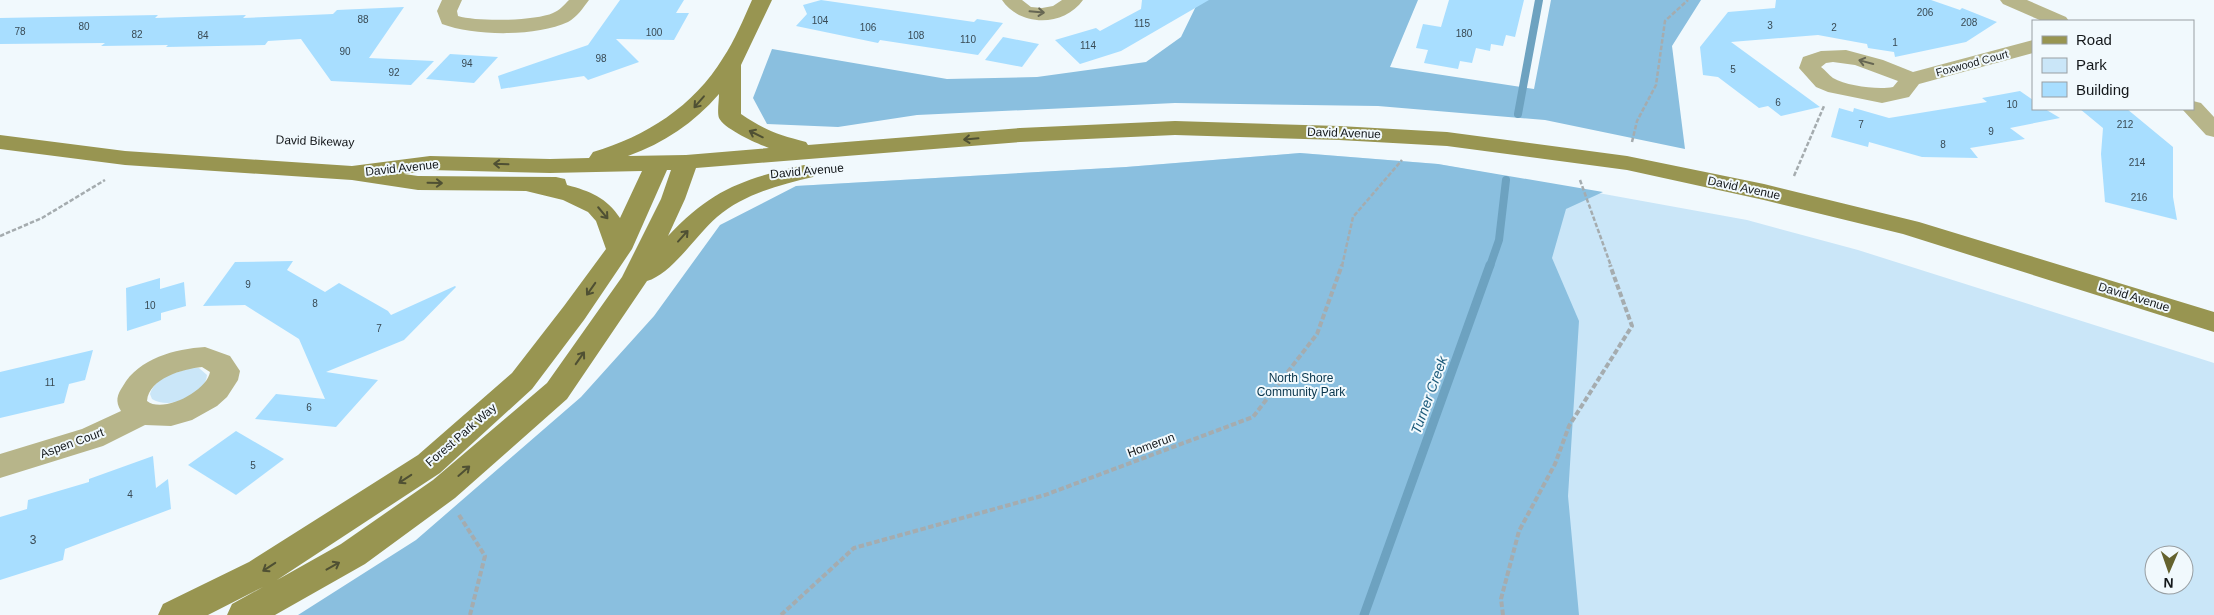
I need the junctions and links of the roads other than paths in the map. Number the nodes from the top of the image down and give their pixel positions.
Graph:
1 (452, 0) edge
2 (579, 0) edge
3 (762, 0) edge
4 (1012, 0) edge
5 (1073, 0) edge
6 (2010, 0) edge
7 (2057, 20) edge
8 (2032, 46) edge
9 (730, 65) junction
10 (1911, 79) dead end
11 (2194, 109) edge
12 (2214, 130) edge
13 (1261, 132) junction
14 (0, 142) edge
15 (837, 151) junction
16 (550, 166) junction
17 (683, 171) junction
18 (654, 172) junction
19 (804, 172) junction
20 (352, 173) junction
21 (526, 184) junction
22 (619, 249) junction
23 (634, 280) junction
24 (2214, 322) edge
25 (141, 414) dead end
26 (0, 466) edge
27 (175, 615) edge
28 (244, 615) edge

1 - 2 street
3 - 9 main road
4 -> 5 street
6 - 7 street
8 - 10 street, Foxwood Court
15 -> 9 main road
9 -> 16 main road
11 - 12 street
13 -> 15 main road, David Avenue
13 - 19 main road, David Avenue
13 - 24 main road, David Avenue
14 - 20 main road, David Avenue
15 - 17 main road, David Avenue
16 - 18 main road, David Avenue
16 -> 20 main road, David Avenue
17 - 18 main road, David Avenue
17 - 19 main road, David Avenue
17 - 23 main road
18 - 21 main road, David Avenue
18 - 22 main road, Forest Park Way
23 -> 19 main road
20 -> 21 main road, David Avenue
21 -> 22 main road
22 -> 27 main road, Forest Park Way
28 -> 23 main road
25 - 26 street, Aspen Court

